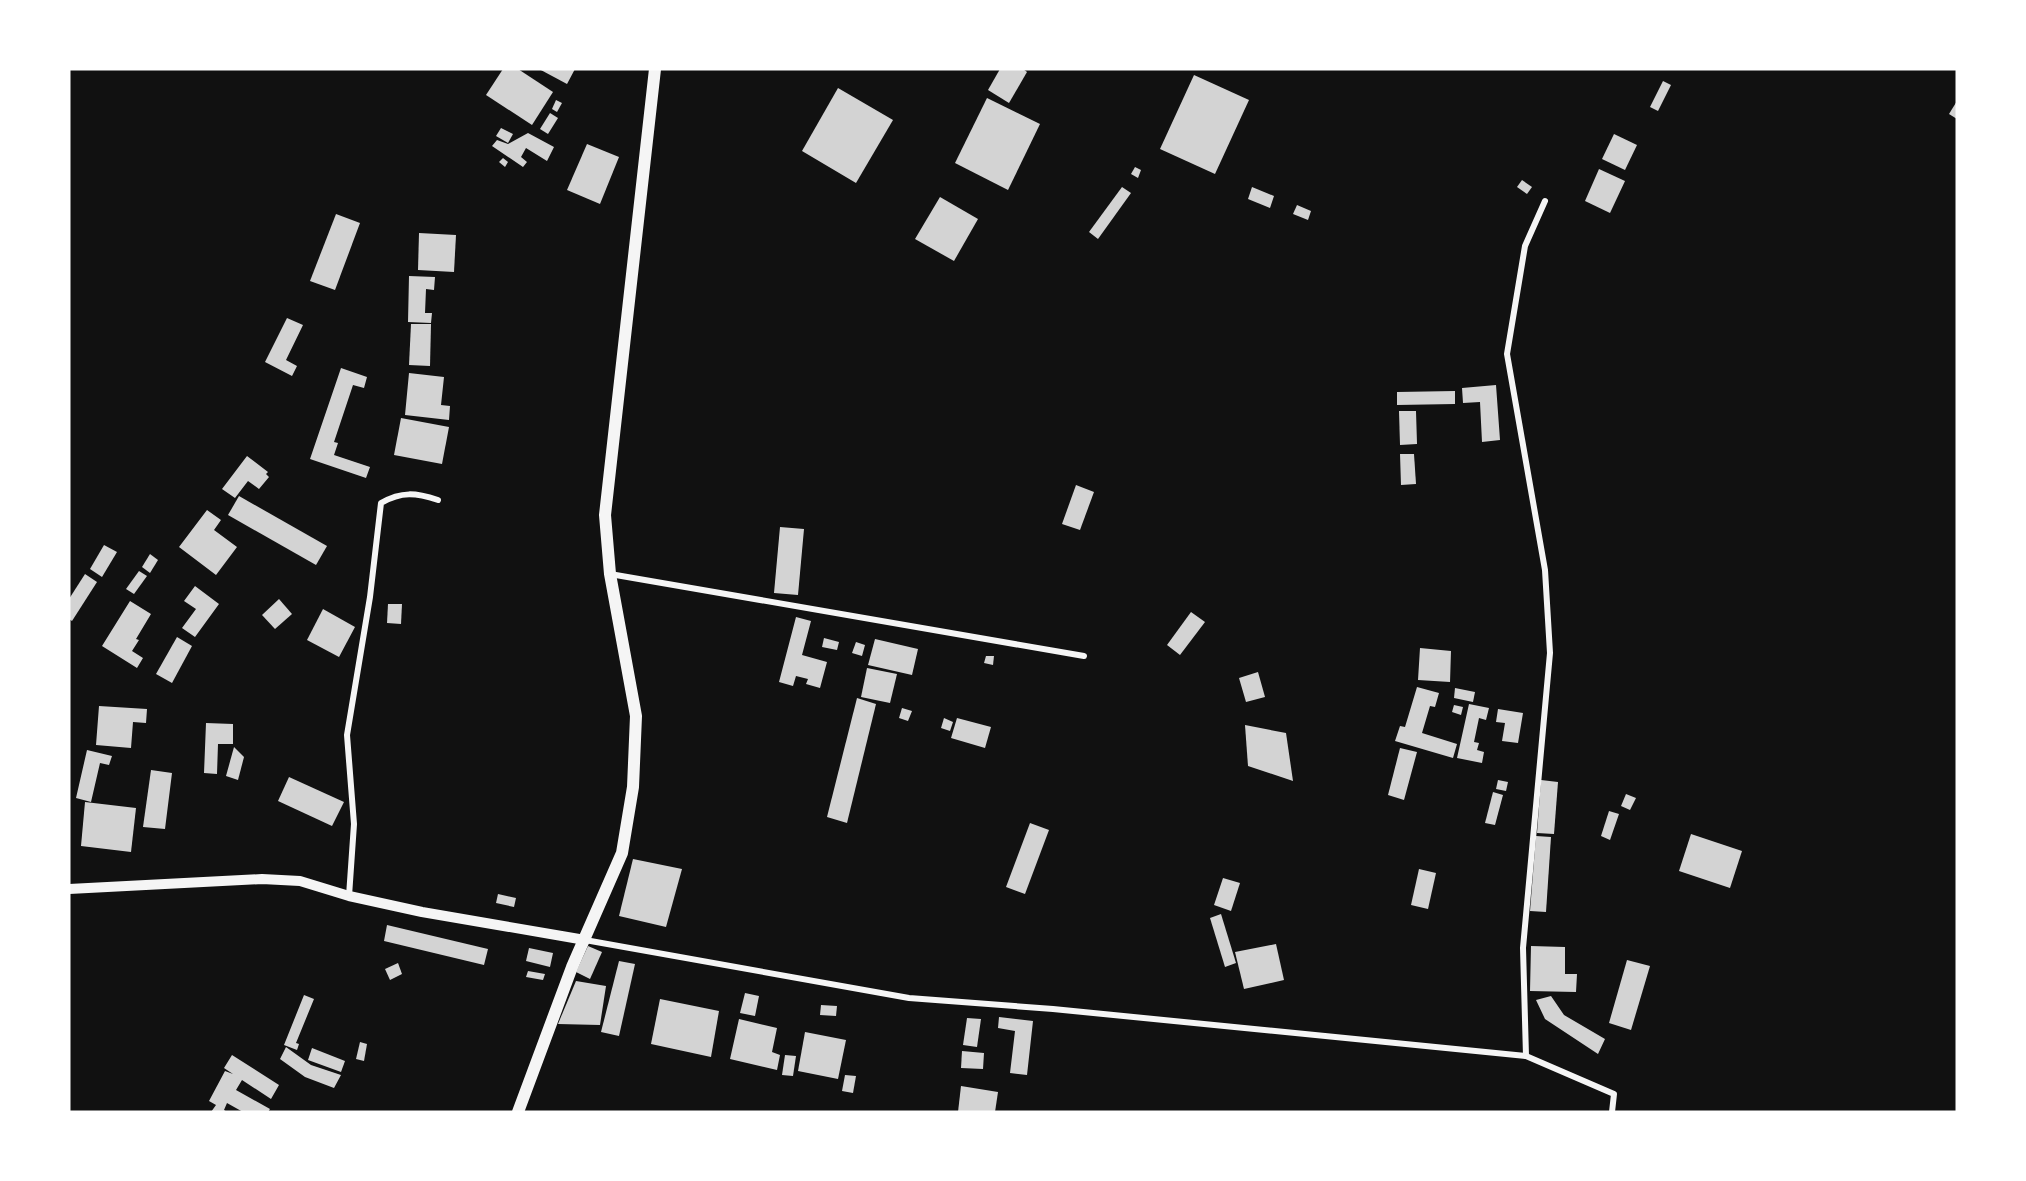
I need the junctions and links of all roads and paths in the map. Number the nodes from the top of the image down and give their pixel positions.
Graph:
1 (655, 69) edge
2 (1545, 201) dead end
3 (438, 500) dead end
4 (609, 574) junction
5 (1084, 656) dead end
6 (69, 889) edge
7 (349, 896) junction
8 (585, 940) junction
9 (1526, 1056) junction
10 (518, 1112) edge
11 (1612, 1112) edge

1 - 4 main road
2 - 9 street
3 - 7 street
4 - 5 street
4 - 8 main road
6 - 7 street
7 - 8 street
8 - 9 street
8 - 10 main road
9 - 11 street

